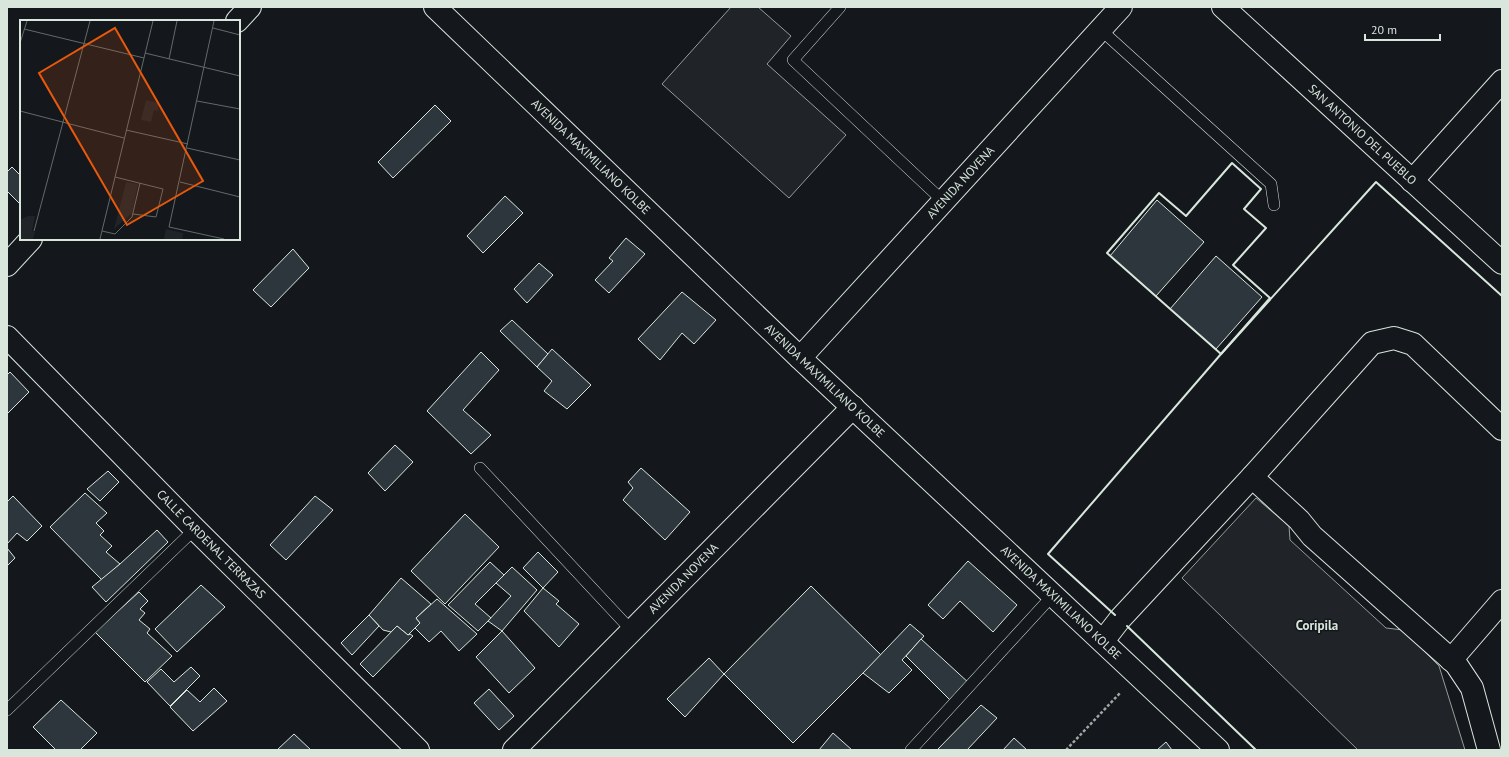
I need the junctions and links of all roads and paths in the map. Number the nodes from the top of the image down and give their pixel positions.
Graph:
1 (250, 7) edge
2 (434, 7) edge
3 (840, 7) edge
4 (1121, 7) edge
5 (1223, 7) edge
6 (238, 20) edge
7 (1100, 29) junction
8 (1502, 81) edge
9 (1412, 181) junction
10 (944, 201) junction
11 (1274, 205) dead end
12 (30, 240) edge
13 (1502, 263) edge
14 (7, 265) edge
15 (7, 337) edge
16 (800, 358) junction
17 (853, 407) junction
18 (1502, 429) edge
19 (480, 468) dead end
20 (1252, 478) junction
21 (195, 529) junction
22 (1053, 595) junction
23 (1502, 601) edge
24 (632, 631) junction
25 (1103, 641) junction
26 (1451, 660) junction
27 (1138, 675) junction
28 (7, 710) edge
29 (418, 750) edge
30 (514, 750) edge
31 (911, 750) edge
32 (1066, 750) edge
33 (1218, 750) edge
34 (1489, 750) edge

1 - 6 street
2 - 16 street, AVENIDA MAXIMILIANO KOLBE
3 - 10 lane
4 - 7 street, AVENIDA NOVENA
5 - 9 street, SAN ANTONIO DEL PUEBLO
7 - 10 street, AVENIDA NOVENA
7 - 11 lane
8 - 9 street
9 - 13 street, SAN ANTONIO DEL PUEBLO
10 - 16 street, AVENIDA NOVENA
12 - 14 street
15 - 21 street, CALLE CARDENAL TERRAZAS
16 - 17 street, AVENIDA MAXIMILIANO KOLBE
17 - 22 street, AVENIDA MAXIMILIANO KOLBE
17 - 24 street, AVENIDA NOVENA
18 - 20 street
19 - 24 lane
20 - 25 street
20 - 26 street
21 - 28 lane
21 - 29 street, CALLE CARDENAL TERRAZAS
22 - 25 street, AVENIDA MAXIMILIANO KOLBE
22 - 31 lane
23 - 26 street
24 - 30 street, AVENIDA NOVENA
25 - 27 street, AVENIDA MAXIMILIANO KOLBE
26 - 34 street
27 - 32 path
27 - 33 street, AVENIDA MAXIMILIANO KOLBE

